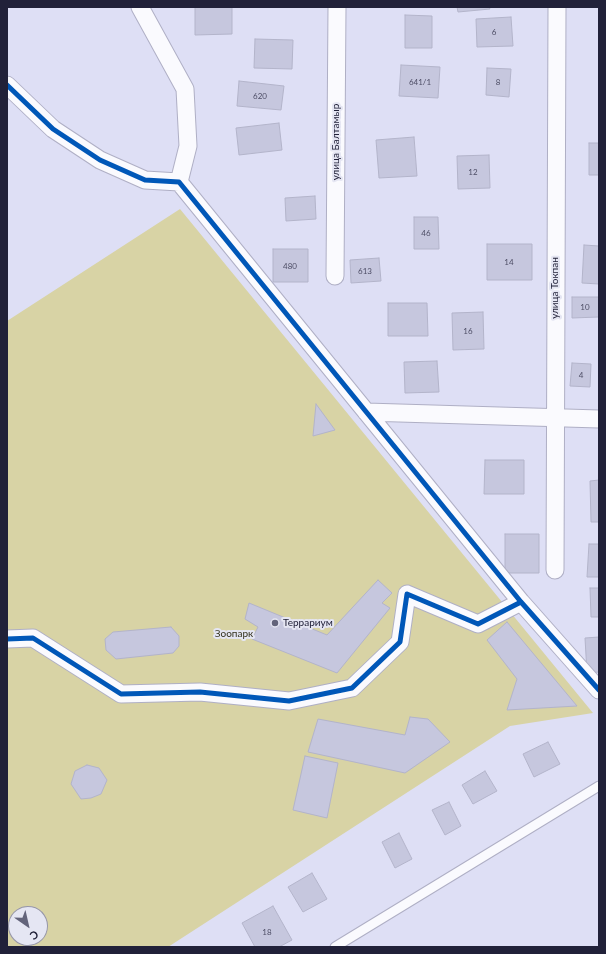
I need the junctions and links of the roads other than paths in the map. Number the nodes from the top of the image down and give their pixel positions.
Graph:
1 (140, 7) edge
2 (337, 7) edge
3 (556, 7) edge
4 (7, 85) edge
5 (179, 182) junction
6 (335, 276) dead end
7 (366, 412) junction
8 (555, 417) junction
9 (599, 419) edge
10 (555, 570) dead end
11 (521, 602) junction
12 (7, 639) edge
13 (599, 690) edge
14 (599, 786) edge
15 (335, 947) edge

1 - 5 street
2 - 6 street, улица Балтамыр
3 - 8 street, улица Токпан
4 - 5 street
5 - 7 street
7 - 8 street
7 - 11 street
8 - 9 street
8 - 10 street, улица Токпан
11 - 12 street
11 - 13 street
14 - 15 lane

